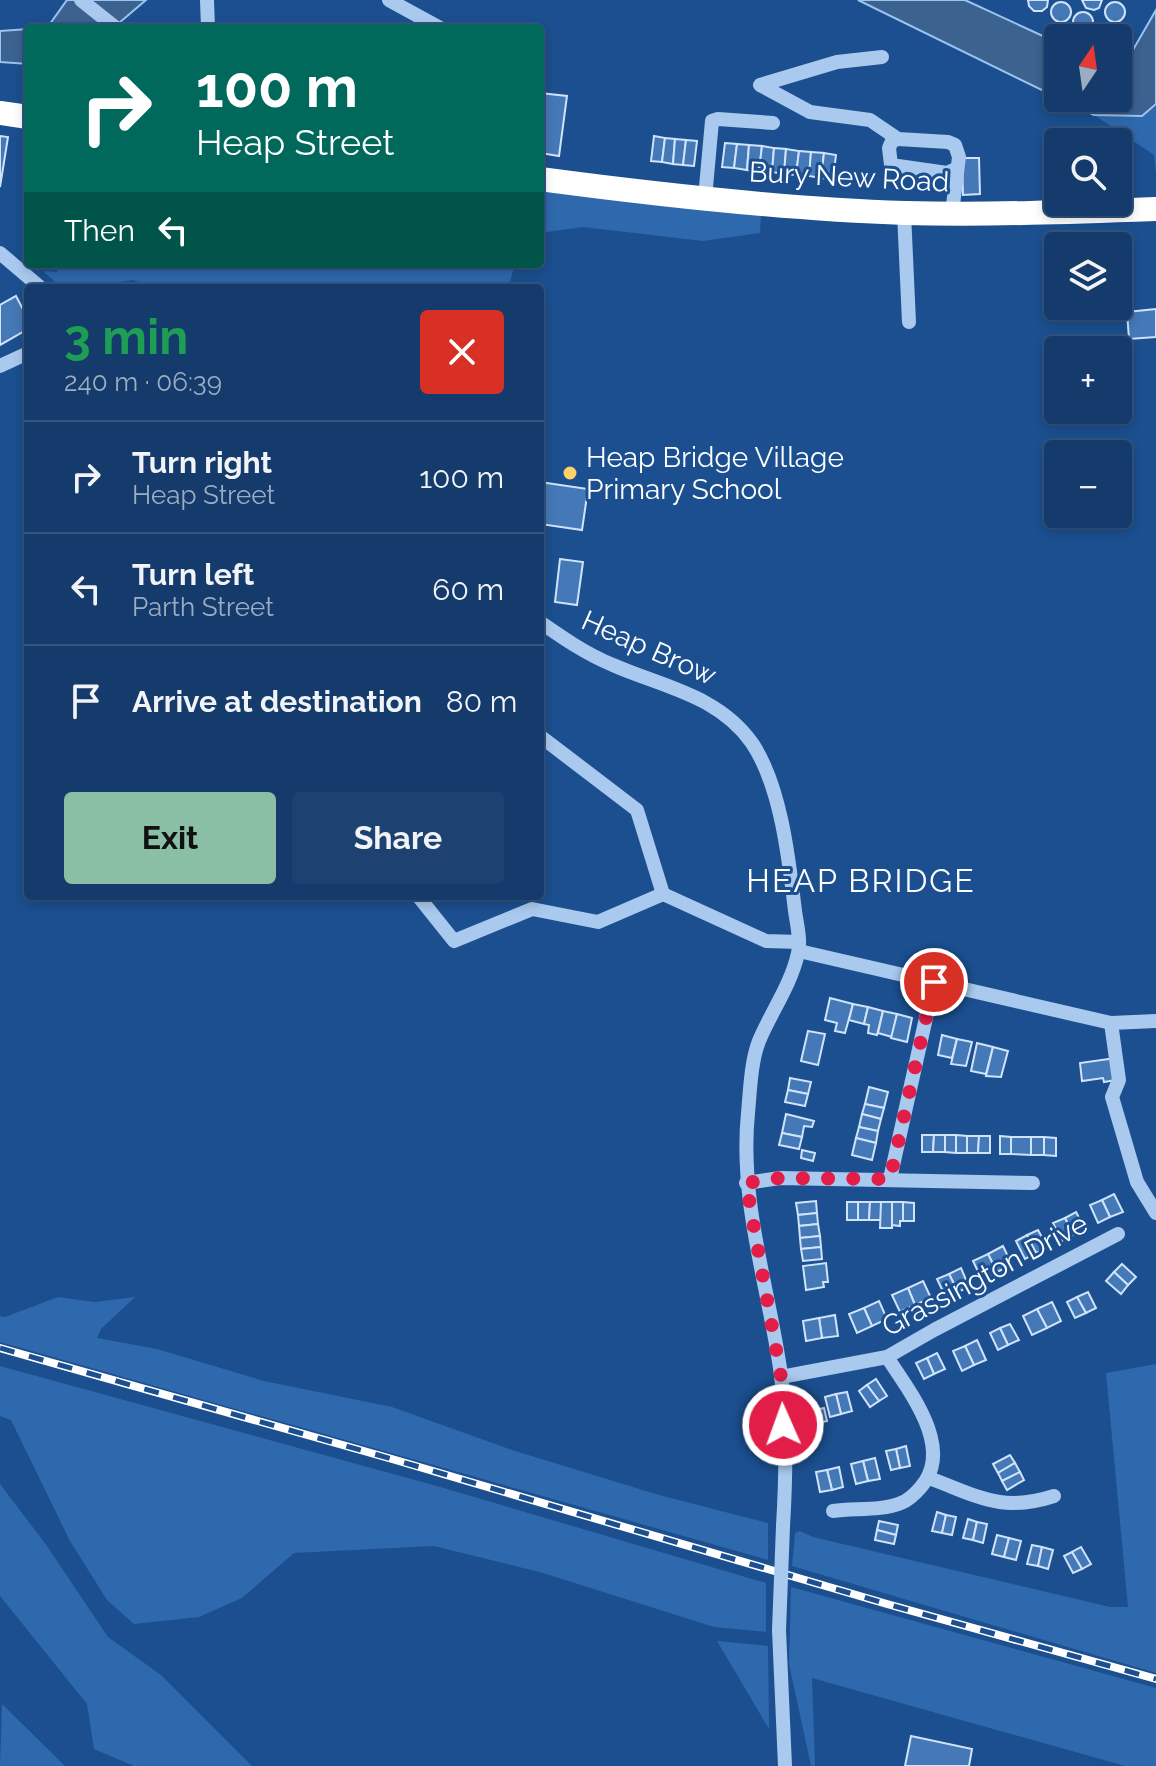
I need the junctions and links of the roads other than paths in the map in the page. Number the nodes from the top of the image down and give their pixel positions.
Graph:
1 (81, 0) edge
2 (207, 0) edge
3 (389, 0) edge
4 (111, 24) edge
5 (208, 24) edge
6 (433, 24) edge
7 (882, 57) dead end
8 (0, 113) edge
9 (24, 116) edge
10 (773, 123) dead end
11 (898, 139) junction
12 (956, 169) junction
13 (544, 179) edge
14 (705, 198) junction
15 (1156, 209) edge
16 (904, 213) junction
17 (952, 213) junction
18 (0, 253) edge
19 (36, 284) edge
20 (909, 322) dead end
21 (24, 355) edge
22 (0, 366) edge
23 (544, 625) edge
24 (544, 739) edge
25 (663, 894) junction
26 (421, 900) edge
27 (799, 946) junction
28 (934, 982) junction
29 (1156, 1021) edge
30 (1111, 1023) junction
31 (890, 1179) junction
32 (746, 1183) junction
33 (1033, 1183) dead end
34 (1156, 1213) edge
35 (1118, 1234) dead end
36 (887, 1357) junction
37 (781, 1377) junction
38 (929, 1478) junction
39 (1054, 1496) dead end
40 (833, 1511) dead end
41 (785, 1766) edge

1 - 4 street
2 - 5 street
3 - 6 street
7 - 11 street
8 - 9 highway
10 - 14 street
11 - 12 street
11 - 12 street
12 - 17 street
13 - 14 highway, Bury New Road
14 - 16 highway, Bury New Road
15 - 17 highway, Bury New Road
16 - 17 highway, Bury New Road
16 - 20 street
18 - 19 street
21 - 22 street
23 - 27 street, Heap Brow
24 - 25 street
25 - 26 street
25 - 27 street
27 - 28 street
27 - 32 street
28 - 30 street
28 - 31 street
29 - 30 street
30 - 34 street
31 - 32 street
31 - 33 street
32 - 37 street
35 - 36 street, Grassington Drive
36 - 37 street, Grassington Drive
36 - 38 street
37 - 41 street, bridge
38 - 39 street
38 - 40 street

